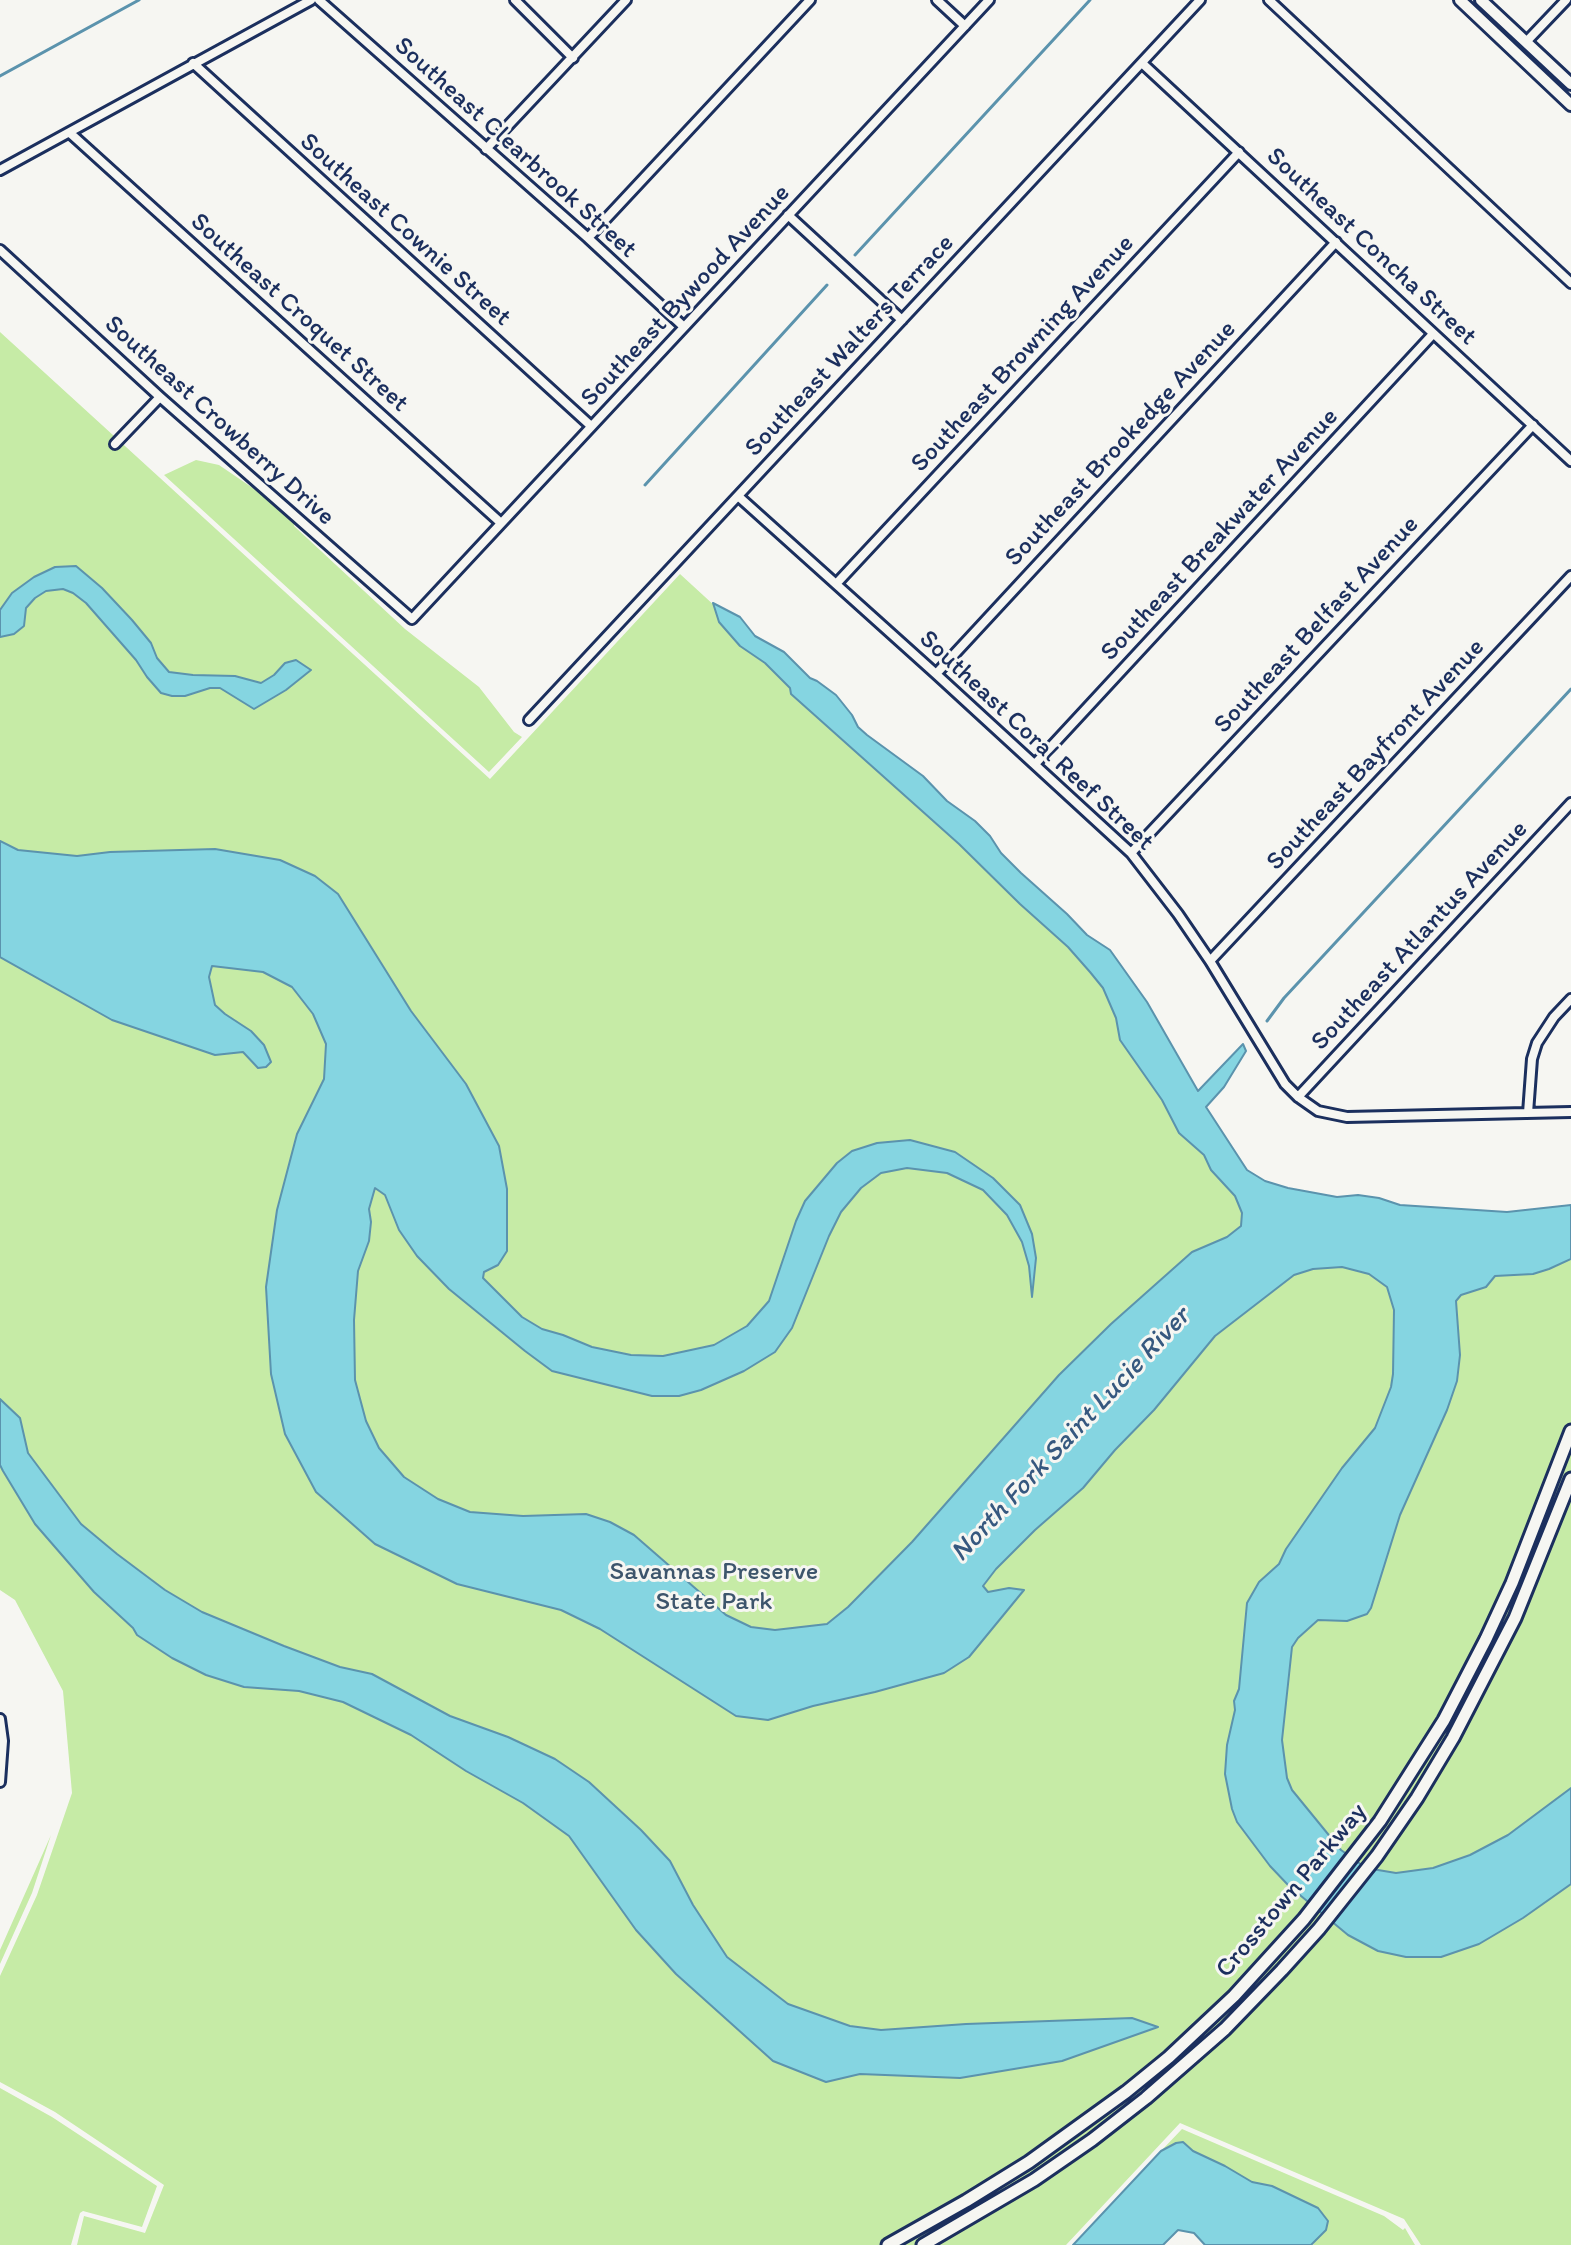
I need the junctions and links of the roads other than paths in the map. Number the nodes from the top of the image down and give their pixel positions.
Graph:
1 (311, 0) edge
2 (319, 0) edge
3 (515, 0) edge
4 (626, 0) edge
5 (810, 0) edge
6 (937, 0) edge
7 (989, 0) edge
8 (1200, 0) edge
9 (1269, 0) edge
10 (1460, 0) edge
11 (1481, 0) edge
12 (1566, 0) edge
13 (965, 26) junction
14 (1526, 42) junction
15 (573, 58) junction
16 (193, 63) junction
17 (1143, 64) junction
18 (1571, 84) edge
19 (1571, 105) edge
20 (70, 133) junction
21 (486, 149) junction
22 (1239, 152) junction
23 (0, 170) edge
24 (788, 215) junction
25 (588, 238) junction
26 (1336, 242) junction
27 (0, 250) edge
28 (1571, 283) edge
29 (902, 320) junction
30 (684, 327) junction
31 (1433, 334) junction
32 (160, 397) junction
33 (1533, 425) junction
34 (591, 426) junction
35 (115, 444) dead end
36 (1571, 461) edge
37 (738, 496) junction
38 (501, 523) junction
39 (1571, 576) edge
40 (836, 584) junction
41 (412, 619) joint
42 (936, 674) junction
43 (529, 720) dead end
44 (1035, 764) junction
45 (1571, 803) edge
46 (1131, 853) junction
47 (1210, 961) junction
48 (1571, 999) edge
49 (1298, 1097) junction
50 (1571, 1112) edge
51 (1528, 1113) junction
52 (1571, 1431) edge
53 (1571, 1479) edge
54 (0, 1719) edge
55 (0, 1782) edge
56 (888, 2245) edge
57 (923, 2245) edge

1 - 16 street
2 - 21 street, Southeast Clearbrook Street
3 - 15 street
4 - 15 street
5 - 25 street
6 - 13 street
7 - 13 street, Southeast Bywood Avenue
8 - 17 street, Southeast Walters Terrace
9 - 28 street
10 - 19 street
11 - 14 street
12 - 14 street
13 - 24 street, Southeast Bywood Avenue
14 - 18 street
15 - 21 street
16 - 20 street
16 - 34 street, Southeast Cownie Street
17 - 22 street, Southeast Concha Street
17 - 29 street, Southeast Walters Terrace
20 - 23 street
20 - 38 street, Southeast Croquet Street
21 - 25 street, Southeast Clearbrook Street
22 - 26 street, Southeast Concha Street
22 - 40 street, Southeast Browning Avenue
24 - 29 street
24 - 30 street, Southeast Bywood Avenue
25 - 30 street, Southeast Clearbrook Street
26 - 31 street, Southeast Concha Street
26 - 42 street, Southeast Brookedge Avenue
27 - 32 street, Southeast Crowberry Drive
29 - 37 street, Southeast Walters Terrace
30 - 34 street, Southeast Bywood Avenue
31 - 33 street, Southeast Concha Street
31 - 44 street, Southeast Breakwater Avenue
32 - 35 street
32 - 41 street, Southeast Crowberry Drive
33 - 36 street, Southeast Concha Street
33 - 46 street, Southeast Belfast Avenue
34 - 38 street, Southeast Bywood Avenue
37 - 40 street, Southeast Coral Reef Street
37 - 43 street, Southeast Walters Terrace
38 - 41 street, Southeast Bywood Avenue
39 - 47 street, Southeast Bayfront Avenue
40 - 42 street, Southeast Coral Reef Street
42 - 44 street, Southeast Coral Reef Street
44 - 46 street, Southeast Coral Reef Street
45 - 49 street, Southeast Atlantus Avenue
46 - 47 street, Southeast Coral Reef Street
47 - 49 street, Southeast Coral Reef Street
48 - 51 street
49 - 51 street, Southeast Coral Reef Street
50 - 51 street, Southeast Coral Reef Street
52 - 56 main road, Crosstown Parkway
53 - 57 main road, Crosstown Parkway
54 - 55 street

